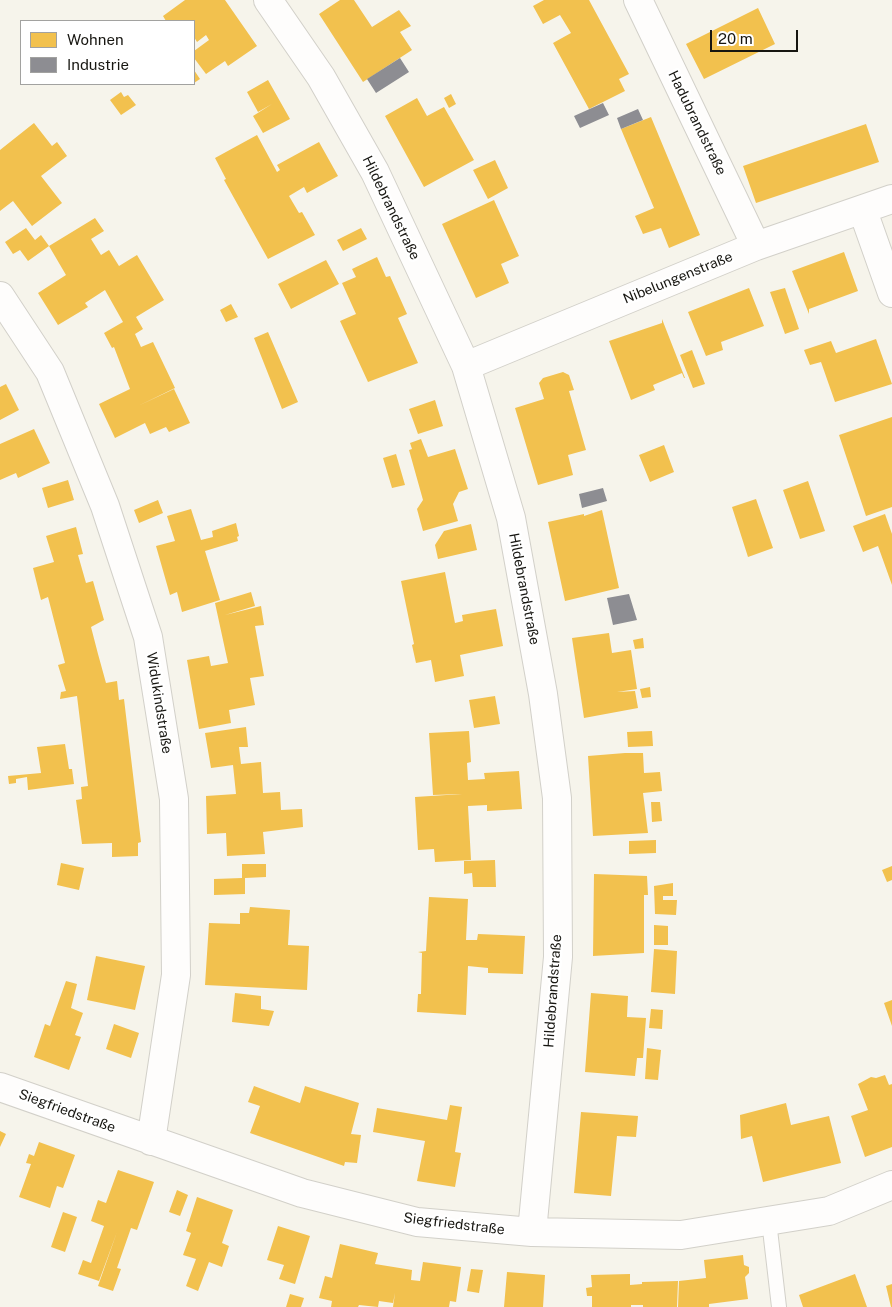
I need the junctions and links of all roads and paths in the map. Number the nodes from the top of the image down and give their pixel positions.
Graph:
1 (268, 0) edge
2 (638, 0) edge
3 (892, 200) edge
4 (863, 211) junction
5 (756, 246) junction
6 (892, 293) edge
7 (0, 296) edge
8 (466, 366) junction
9 (0, 1087) edge
10 (151, 1141) junction
11 (892, 1185) edge
12 (769, 1221) junction
13 (532, 1232) junction
14 (779, 1307) edge

1 - 8 street, Hildebrandstraße
2 - 5 street, Hadubrandstraße
3 - 4 street, Nibelungenstraße
4 - 5 street, Nibelungenstraße
4 - 6 street
5 - 8 street, Nibelungenstraße
7 - 10 street, Widukindstraße
8 - 13 street, Hildebrandstraße
9 - 10 street, Siegfriedstraße
10 - 13 street, Siegfriedstraße
11 - 12 street, Siegfriedstraße
12 - 13 street, Siegfriedstraße
12 - 14 lane

